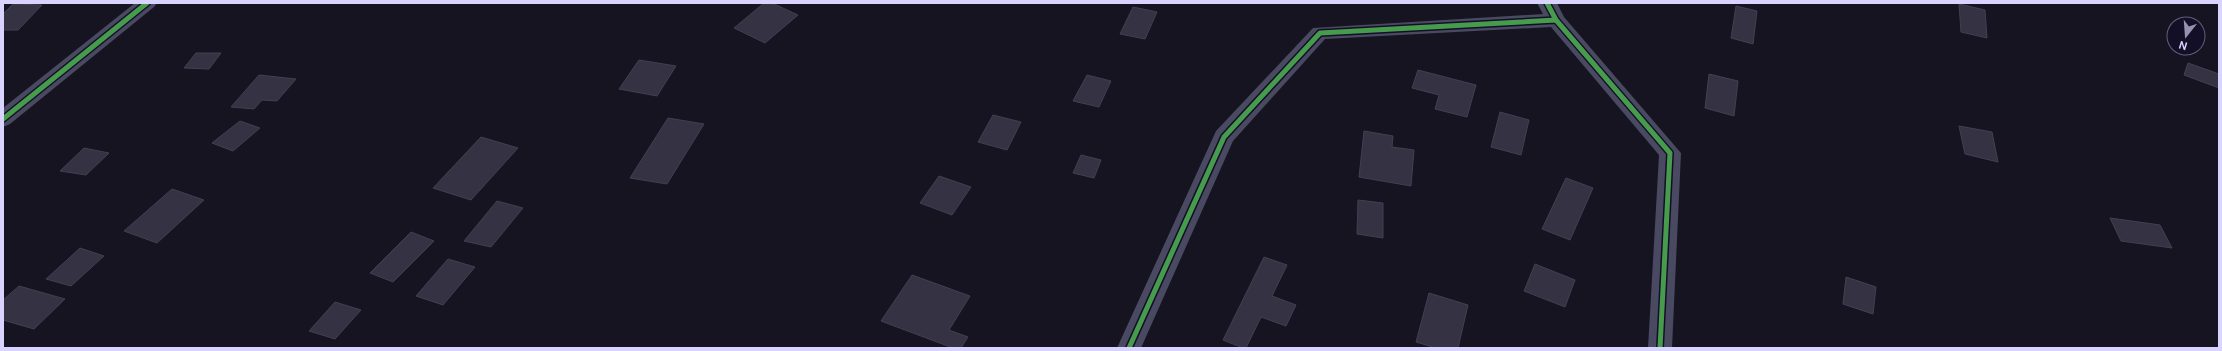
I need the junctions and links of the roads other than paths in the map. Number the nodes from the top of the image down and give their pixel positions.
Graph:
1 (147, 3) edge
2 (1552, 12) edge
3 (3, 119) edge
4 (1129, 348) edge
5 (1660, 348) edge

1 - 3 street
2 - 4 street
2 - 5 street

